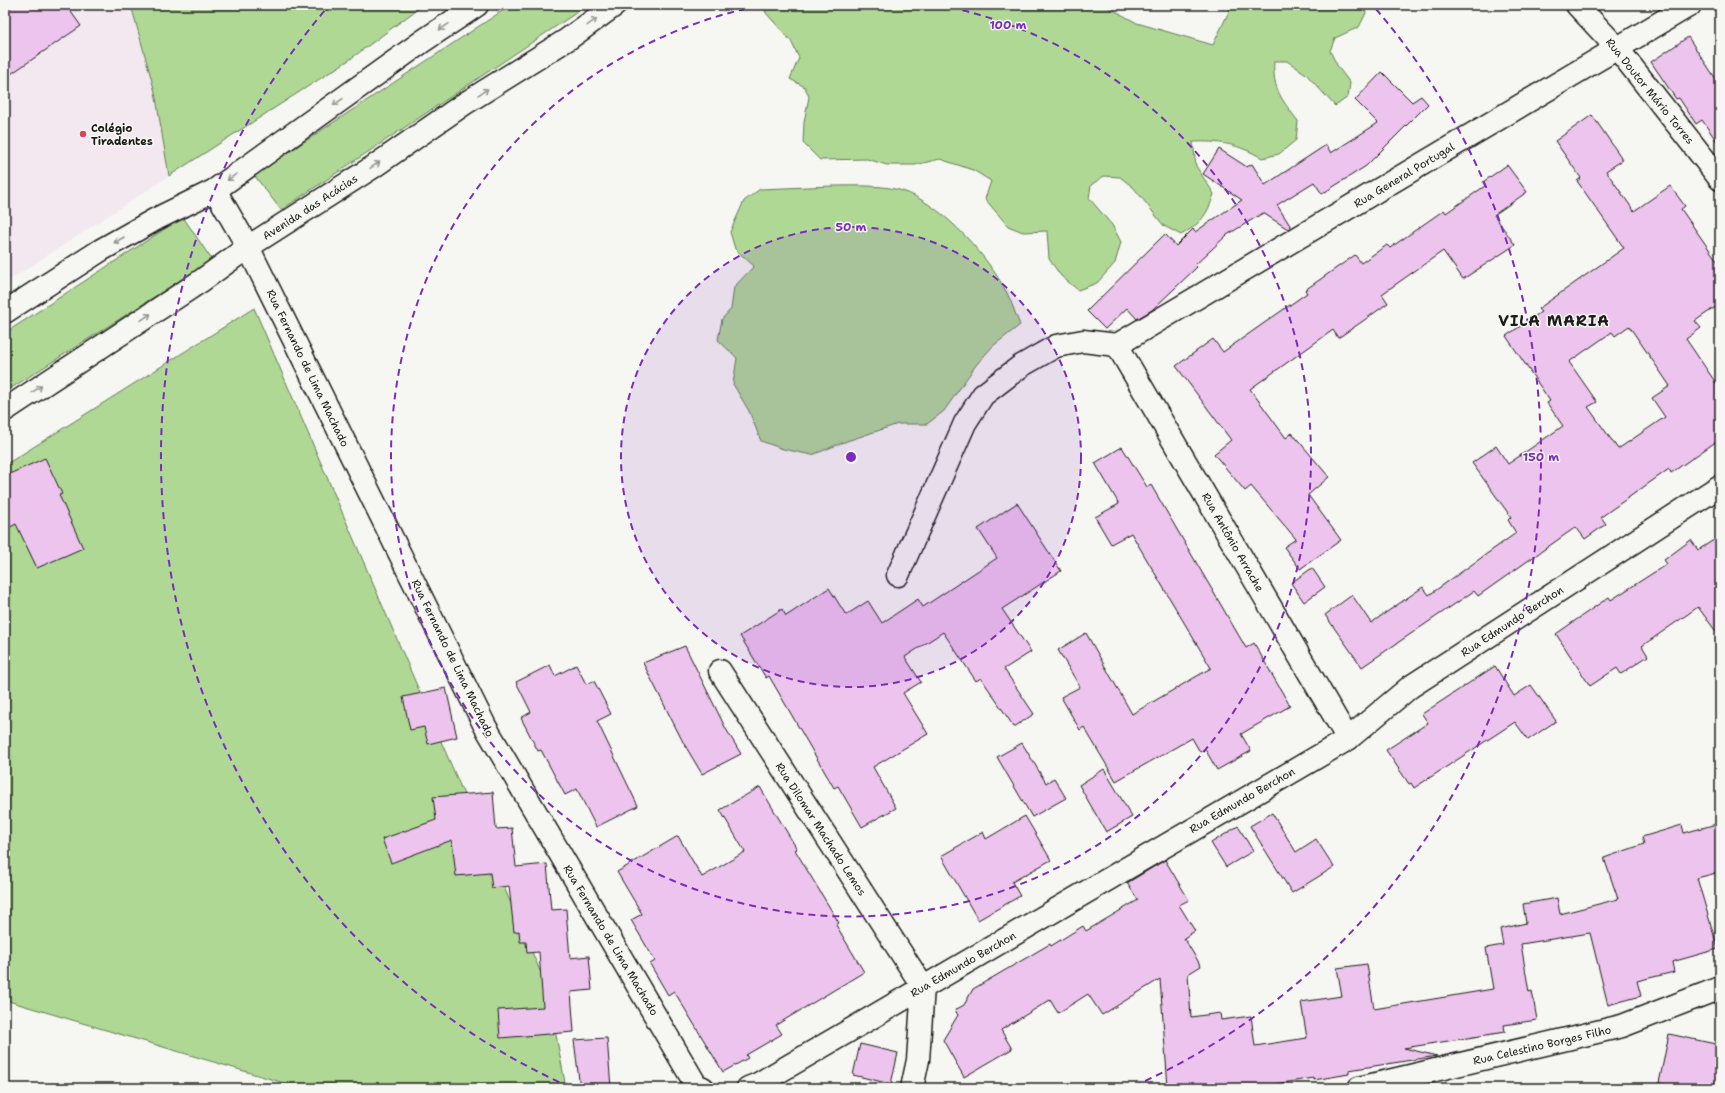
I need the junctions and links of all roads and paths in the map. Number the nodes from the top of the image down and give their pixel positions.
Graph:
1 (477, 5) edge
2 (615, 5) edge
3 (1577, 5) edge
4 (1690, 5) edge
5 (1617, 48) junction
6 (1720, 178) edge
7 (215, 190) junction
8 (248, 247) junction
9 (5, 312) edge
10 (1118, 345) junction
11 (5, 410) edge
12 (1720, 486) edge
13 (898, 575) dead end
14 (720, 671) dead end
15 (1348, 739) junction
16 (923, 987) junction
17 (1720, 988) edge
18 (703, 1088) edge
19 (748, 1088) edge
20 (912, 1088) edge
21 (1359, 1088) edge

1 -> 7 street
8 -> 2 street, Avenida das Acácias
3 - 5 street, Rua Doutor Mário Torres
4 - 5 street, Rua General Portugal
5 - 6 street, Rua Doutor Mário Torres
5 - 10 street, Rua General Portugal
7 - 8 street, Rua Fernando de Lima Machado
7 -> 9 street
11 -> 8 street, Avenida das Acácias
8 - 18 street, Rua Fernando de Lima Machado
10 - 13 street
10 - 15 street, Rua Antônio Arrache
12 - 15 street, Rua Edmundo Berchon
14 - 16 street, Rua Dilomar Machado Lemos
15 - 16 street, Rua Edmundo Berchon
16 - 19 street, Rua Edmundo Berchon
16 - 20 street
17 - 21 street, Rua Celestino Borges Filho

